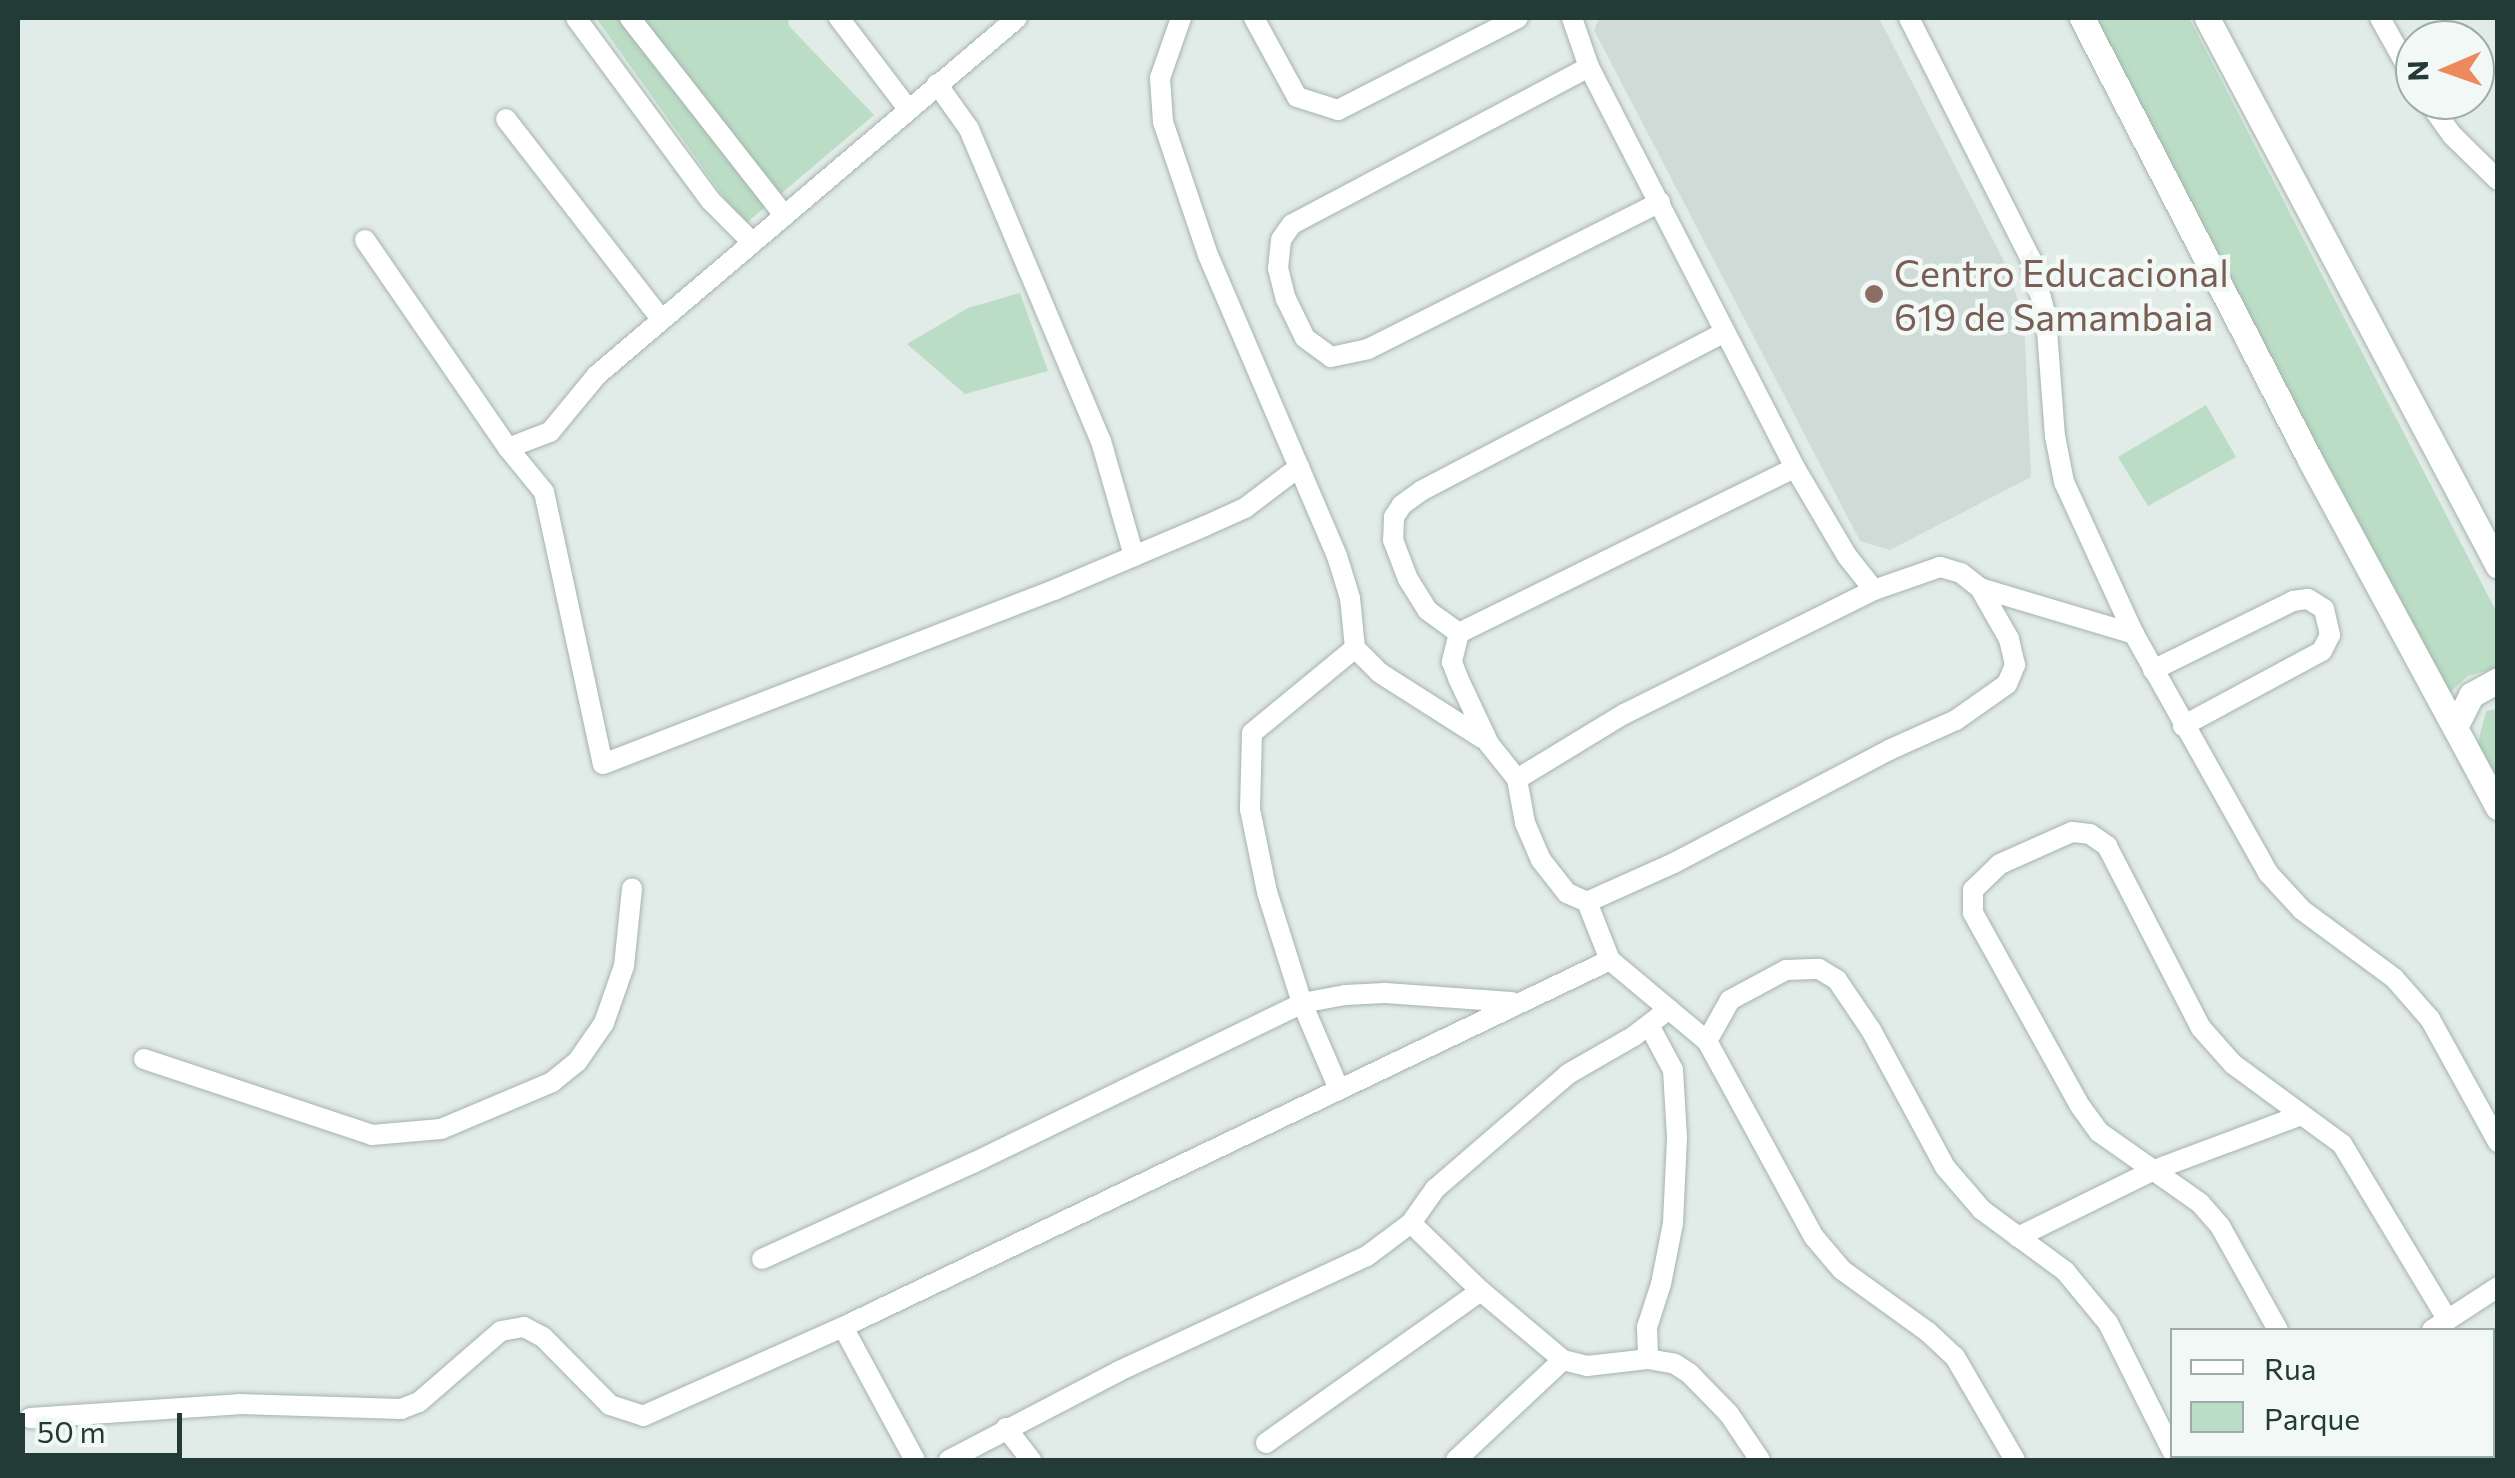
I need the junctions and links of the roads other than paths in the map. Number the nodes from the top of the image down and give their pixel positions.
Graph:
1 (576, 18) edge
2 (630, 18) edge
3 (839, 18) edge
4 (1017, 18) edge
5 (1181, 18) edge
6 (1254, 18) edge
7 (1518, 18) edge
8 (1572, 18) edge
9 (1909, 18) edge
10 (2082, 18) edge
11 (2207, 18) edge
12 (2380, 18) edge
13 (2395, 45) edge
14 (1588, 67) junction
15 (937, 84) junction
16 (908, 109) junction
17 (506, 118) dead end
18 (2442, 120) edge
19 (2498, 180) edge
20 (1660, 202) junction
21 (783, 214) junction
22 (366, 240) dead end
23 (751, 241) junction
24 (661, 320) junction
25 (1725, 332) junction
26 (508, 448) junction
27 (1299, 467) junction
28 (1794, 468) junction
29 (1134, 556) junction
30 (2495, 556) edge
31 (1980, 588) junction
32 (1874, 590) junction
33 (1459, 633) junction
34 (2134, 634) junction
35 (1355, 648) junction
36 (2153, 670) junction
37 (2498, 680) edge
38 (2456, 725) junction
39 (2183, 726) junction
40 (1489, 744) junction
41 (1517, 779) junction
42 (2498, 808) edge
43 (632, 888) dead end
44 (1587, 902) junction
45 (1610, 960) junction
46 (1302, 1003) junction
47 (1519, 1003) junction
48 (1669, 1008) junction
49 (1649, 1024) junction
50 (1707, 1040) junction
51 (144, 1060) dead end
52 (1338, 1088) junction
53 (2302, 1115) junction
54 (2498, 1142) edge
55 (2154, 1170) junction
56 (1411, 1223) junction
57 (2018, 1237) junction
58 (762, 1259) dead end
59 (2498, 1288) edge
60 (1481, 1291) junction
61 (2439, 1325) edge
62 (843, 1327) junction
63 (2277, 1328) edge
64 (1563, 1360) junction
65 (1648, 1360) junction
66 (30, 1418) dead end
67 (1006, 1428) junction
68 (1266, 1443) dead end
69 (2170, 1446) edge
70 (916, 1460) edge
71 (950, 1460) edge
72 (1031, 1460) edge
73 (1456, 1460) edge
74 (1760, 1460) edge
75 (2015, 1460) edge

1 - 23 street
2 - 21 street
3 - 16 street
4 - 15 street
5 - 27 street
6 - 7 street
8 - 14 street
9 - 34 street
10 - 38 street
11 - 30 street
12 - 13 street
14 - 20 street
14 - 20 street
15 - 16 street
15 - 29 street
16 - 21 street
17 - 24 street
18 - 19 street
20 - 25 street
21 - 23 street
22 - 26 street
23 - 24 street
24 - 26 street
25 - 28 street
25 - 33 street
26 - 29 street
27 - 29 street
27 - 35 street
28 - 32 street
28 - 33 street
31 - 32 street
31 - 34 street
31 - 44 street
32 - 41 street
33 - 40 street
34 - 36 street
35 - 40 street
35 - 46 street
36 - 39 street
36 - 39 street
37 - 38 street
38 - 42 street
39 - 54 street
40 - 41 street
41 - 44 street
43 - 51 street
44 - 45 street
45 - 47 street
45 - 48 street
46 - 47 street
46 - 52 street
46 - 58 street
47 - 52 street
48 - 49 street
48 - 50 street
49 - 56 street
49 - 65 street
50 - 57 street
50 - 75 street
52 - 62 street
53 - 55 street
53 - 55 street
53 - 61 street
55 - 57 street
55 - 63 street
56 - 60 street
56 - 67 street
57 - 69 street
59 - 61 street
60 - 64 street
60 - 68 street
62 - 66 street
62 - 70 street
64 - 65 street
64 - 73 street
65 - 74 street
67 - 71 street
67 - 72 street

